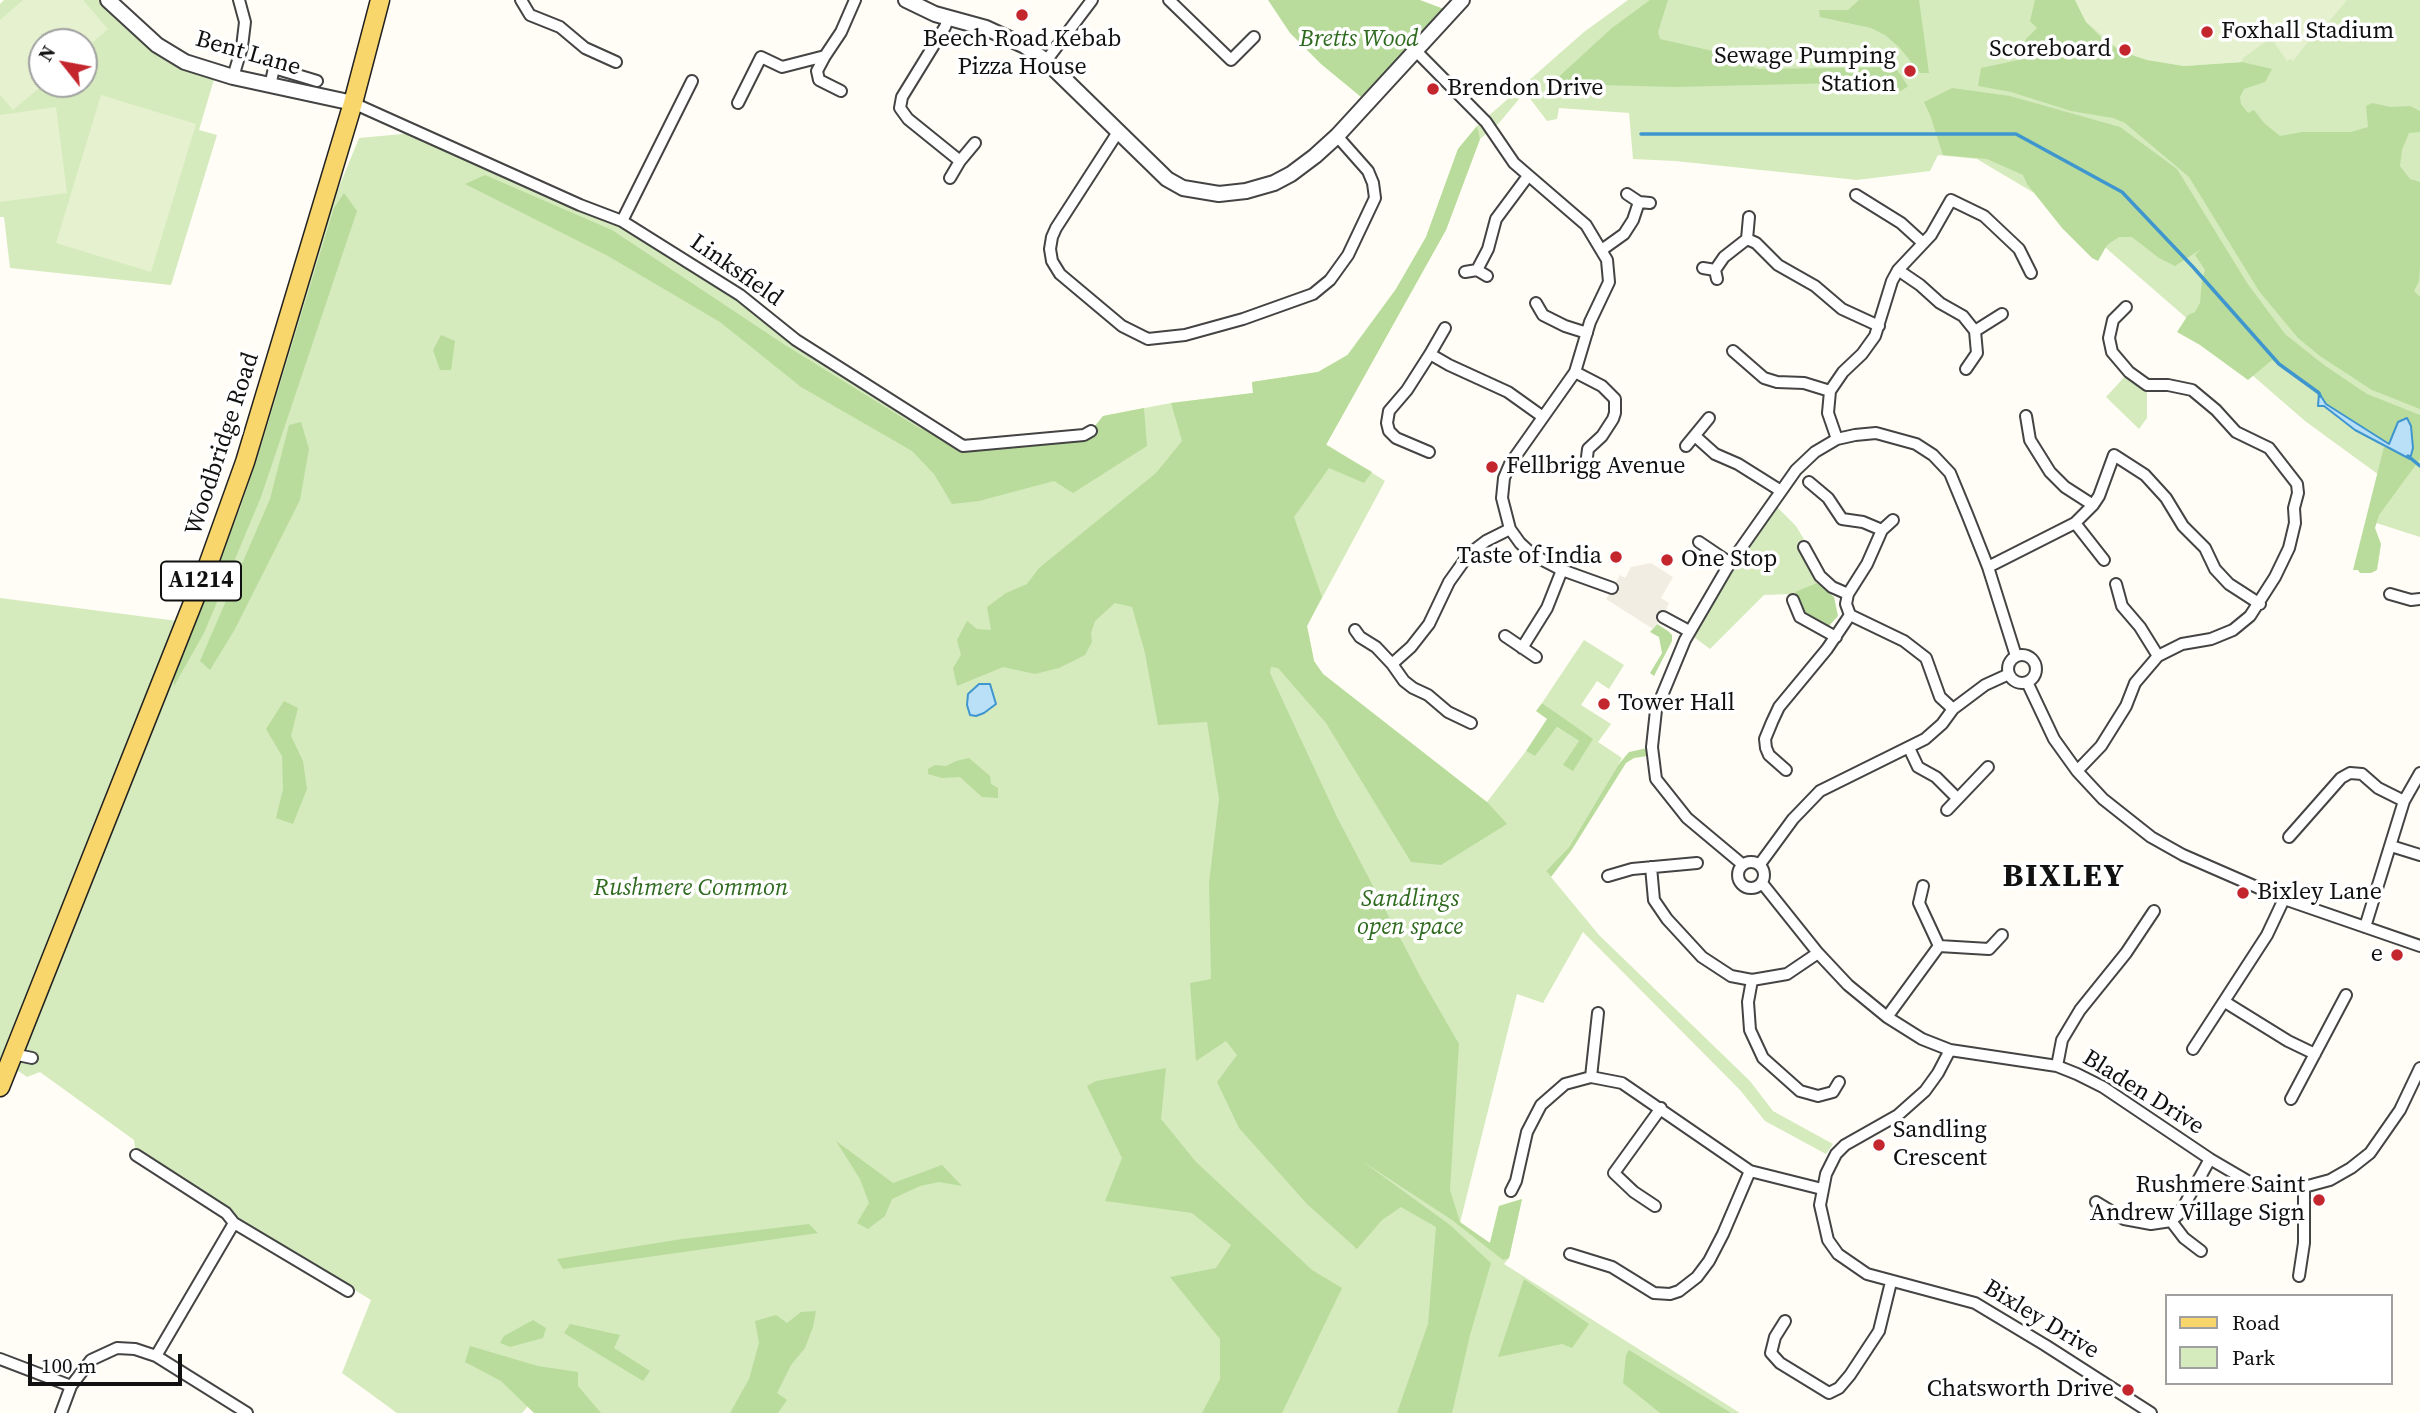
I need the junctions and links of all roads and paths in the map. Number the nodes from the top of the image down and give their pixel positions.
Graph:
1 (108, 0) edge
2 (239, 0) edge
3 (380, 0) edge
4 (521, 0) edge
5 (855, 0) edge
6 (906, 0) edge
7 (1092, 0) edge
8 (1168, 0) edge
9 (1462, 0) edge
10 (949, 17) junction
11 (1254, 37) dead end
12 (1416, 51) junction
13 (825, 55) junction
14 (1046, 61) junction
15 (616, 62) dead end
16 (233, 77) junction
17 (317, 81) dead end
18 (692, 81) dead end
19 (270, 86) junction
20 (841, 91) dead end
21 (353, 103) junction
22 (738, 103) dead end
23 (1118, 132) junction
24 (1337, 136) junction
25 (975, 143) dead end
26 (960, 161) junction
27 (1528, 176) junction
28 (950, 178) dead end
29 (1627, 194) dead end
30 (1856, 195) dead end
31 (1749, 217) dead end
32 (622, 221) junction
33 (1746, 239) junction
34 (1923, 243) junction
35 (1602, 249) junction
36 (1898, 270) junction
37 (1465, 272) dead end
38 (1711, 272) dead end
39 (2031, 272) dead end
40 (1536, 303) dead end
41 (2126, 307) dead end
42 (2002, 314) dead end
43 (1879, 326) junction
44 (1445, 328) dead end
45 (1975, 331) junction
46 (1587, 334) junction
47 (1720, 349) dead end
48 (1430, 354) junction
49 (1966, 369) dead end
50 (1575, 372) junction
51 (1830, 391) junction
52 (2026, 416) dead end
53 (1543, 417) junction
54 (1709, 418) dead end
55 (1091, 432) dead end
56 (1695, 436) junction
57 (1837, 439) junction
58 (1686, 446) dead end
59 (1432, 455) dead end
60 (1587, 457) dead end
61 (1809, 482) dead end
62 (1781, 491) junction
63 (2093, 505) junction
64 (1893, 520) dead end
65 (2075, 523) junction
66 (1510, 529) junction
67 (1882, 530) junction
68 (1699, 542) dead end
69 (1804, 547) dead end
70 (2104, 560) dead end
71 (1730, 563) junction
72 (1988, 567) junction
73 (1562, 570) junction
74 (2116, 584) dead end
75 (1612, 588) dead end
76 (1848, 594) junction
77 (2390, 594) dead end
78 (2420, 599) edge
79 (1793, 600) dead end
80 (2260, 604) junction
81 (1850, 615) junction
82 (1663, 617) dead end
83 (1355, 630) dead end
84 (1689, 631) junction
85 (1505, 636) dead end
86 (1836, 637) junction
87 (1522, 648) junction
88 (2016, 656) junction
89 (2158, 656) junction
90 (1536, 657) dead end
91 (1392, 664) junction
92 (2009, 674) junction
93 (2026, 682) junction
94 (1953, 709) junction
95 (1471, 723) dead end
96 (1909, 748) junction
97 (1988, 767) dead end
98 (1786, 770) dead end
99 (2077, 771) junction
100 (2420, 773) edge
101 (1957, 799) junction
102 (2404, 801) junction
103 (1947, 810) dead end
104 (2289, 837) dead end
105 (2391, 846) junction
106 (2420, 855) edge
107 (1697, 863) dead end
108 (1742, 864) junction
109 (1760, 864) junction
110 (1651, 867) junction
111 (1608, 876) dead end
112 (1762, 883) junction
113 (1923, 886) dead end
114 (2284, 899) junction
115 (2154, 911) dead end
116 (2365, 927) junction
117 (2002, 935) dead end
118 (1938, 946) junction
119 (2420, 946) edge
120 (1818, 953) junction
121 (1752, 980) junction
122 (2346, 995) dead end
123 (2225, 1002) junction
124 (1598, 1013) dead end
125 (1887, 1017) junction
126 (2193, 1049) dead end
127 (1950, 1050) junction
128 (14, 1051) junction
129 (2315, 1054) junction
130 (32, 1058) dead end
131 (2057, 1066) junction
132 (2420, 1068) edge
133 (1591, 1076) junction
134 (1839, 1082) dead end
135 (0, 1087) edge
136 (2291, 1100) dead end
137 (1661, 1108) junction
138 (136, 1155) dead end
139 (2210, 1159) junction
140 (1751, 1171) junction
141 (2304, 1187) junction
142 (1822, 1189) junction
143 (1511, 1191) dead end
144 (2096, 1202) dead end
145 (1655, 1206) dead end
146 (2171, 1221) junction
147 (234, 1223) junction
148 (2202, 1251) dead end
149 (1570, 1254) dead end
150 (2299, 1276) dead end
151 (1891, 1282) junction
152 (348, 1291) dead end
153 (1785, 1321) dead end
154 (156, 1356) junction
155 (0, 1359) edge
156 (71, 1385) junction
157 (61, 1413) edge
158 (247, 1413) edge
159 (2151, 1413) edge

1 - 16 street, Bent Lane
2 - 16 street
3 - 21 main road, Woodbridge Road / A1214
4 - 15 street
5 - 13 street
6 - 10 street
7 - 14 street
8 - 11 street
9 - 12 street
10 - 14 street
10 - 26 street
12 - 24 street
12 - 27 street
13 - 20 street
13 - 22 street
14 - 23 street
16 - 19 street, Bent Lane
17 - 19 street
18 - 32 street
19 - 21 street, Bent Lane
21 - 32 street, Linksfield
21 - 128 main road, Woodbridge Road / A1214
23 - 24 street
23 - 24 street
25 - 26 street
26 - 28 street
27 - 35 street
27 - 37 street
29 - 35 street
30 - 34 street
31 - 33 street
32 - 55 street, Linksfield
33 - 38 street
33 - 43 street
34 - 36 street
34 - 39 street
35 - 46 street
36 - 43 street
36 - 45 street
40 - 46 street
41 - 80 street
42 - 45 street
43 - 51 street
44 - 48 street
45 - 49 street
46 - 50 street
47 - 51 street
48 - 53 street
48 - 59 street
50 - 53 street
50 - 60 street
51 - 57 street
52 - 63 street
53 - 66 street
54 - 56 street
56 - 58 street
56 - 62 street
57 - 62 street
57 - 72 street
61 - 67 street
62 - 71 street
63 - 65 street
63 - 80 street
64 - 67 street
65 - 70 street
65 - 72 street
66 - 73 street
66 - 91 street
67 - 76 street
68 - 71 street
69 - 76 street
71 - 84 street
72 - 88 street
73 - 75 street
73 - 87 street
74 - 89 street
76 - 81 street
77 - 78 street
79 - 86 street
80 - 89 street
81 - 86 street
81 - 94 street
82 - 84 street
83 - 91 street
84 - 108 street
85 - 87 street
86 - 98 street
87 - 90 street
88 - 92 street
88 - 93 street
89 - 99 street
91 - 95 street
92 - 93 street
92 - 94 street
93 - 99 street
94 - 96 street
96 - 101 street
96 - 109 street
97 - 101 street
99 - 114 street
100 - 102 street
101 - 103 street
102 - 104 street
102 - 105 street
105 - 106 street
105 - 116 street
107 - 110 street
108 - 109 street
108 - 112 street
109 - 112 street
110 - 111 street
110 - 121 street
112 - 120 street, Bladen Drive
113 - 118 street
114 - 116 street
114 - 123 street
115 - 131 street
116 - 119 street
117 - 118 street
118 - 125 street
120 - 121 street
120 - 125 street, Bladen Drive
121 - 134 street
122 - 129 street
123 - 126 street
123 - 129 street
124 - 133 street
125 - 127 street, Bladen Drive
127 - 131 street, Bladen Drive
127 - 142 street, Bixley Drive
128 - 130 street
128 - 135 main road, A1214
129 - 136 street
131 - 139 street, Bladen Drive
132 - 141 street, Bladen Drive
133 - 137 street
133 - 143 street
137 - 140 street
137 - 145 street
138 - 147 street
139 - 141 street, Bladen Drive
139 - 146 street
140 - 142 street
140 - 149 street
141 - 150 street
142 - 151 street, Bixley Drive
144 - 146 street
146 - 148 street
147 - 152 street
147 - 154 street
151 - 153 street
151 - 159 street, Bixley Drive
154 - 156 street
154 - 158 street
155 - 156 street
156 - 157 street

